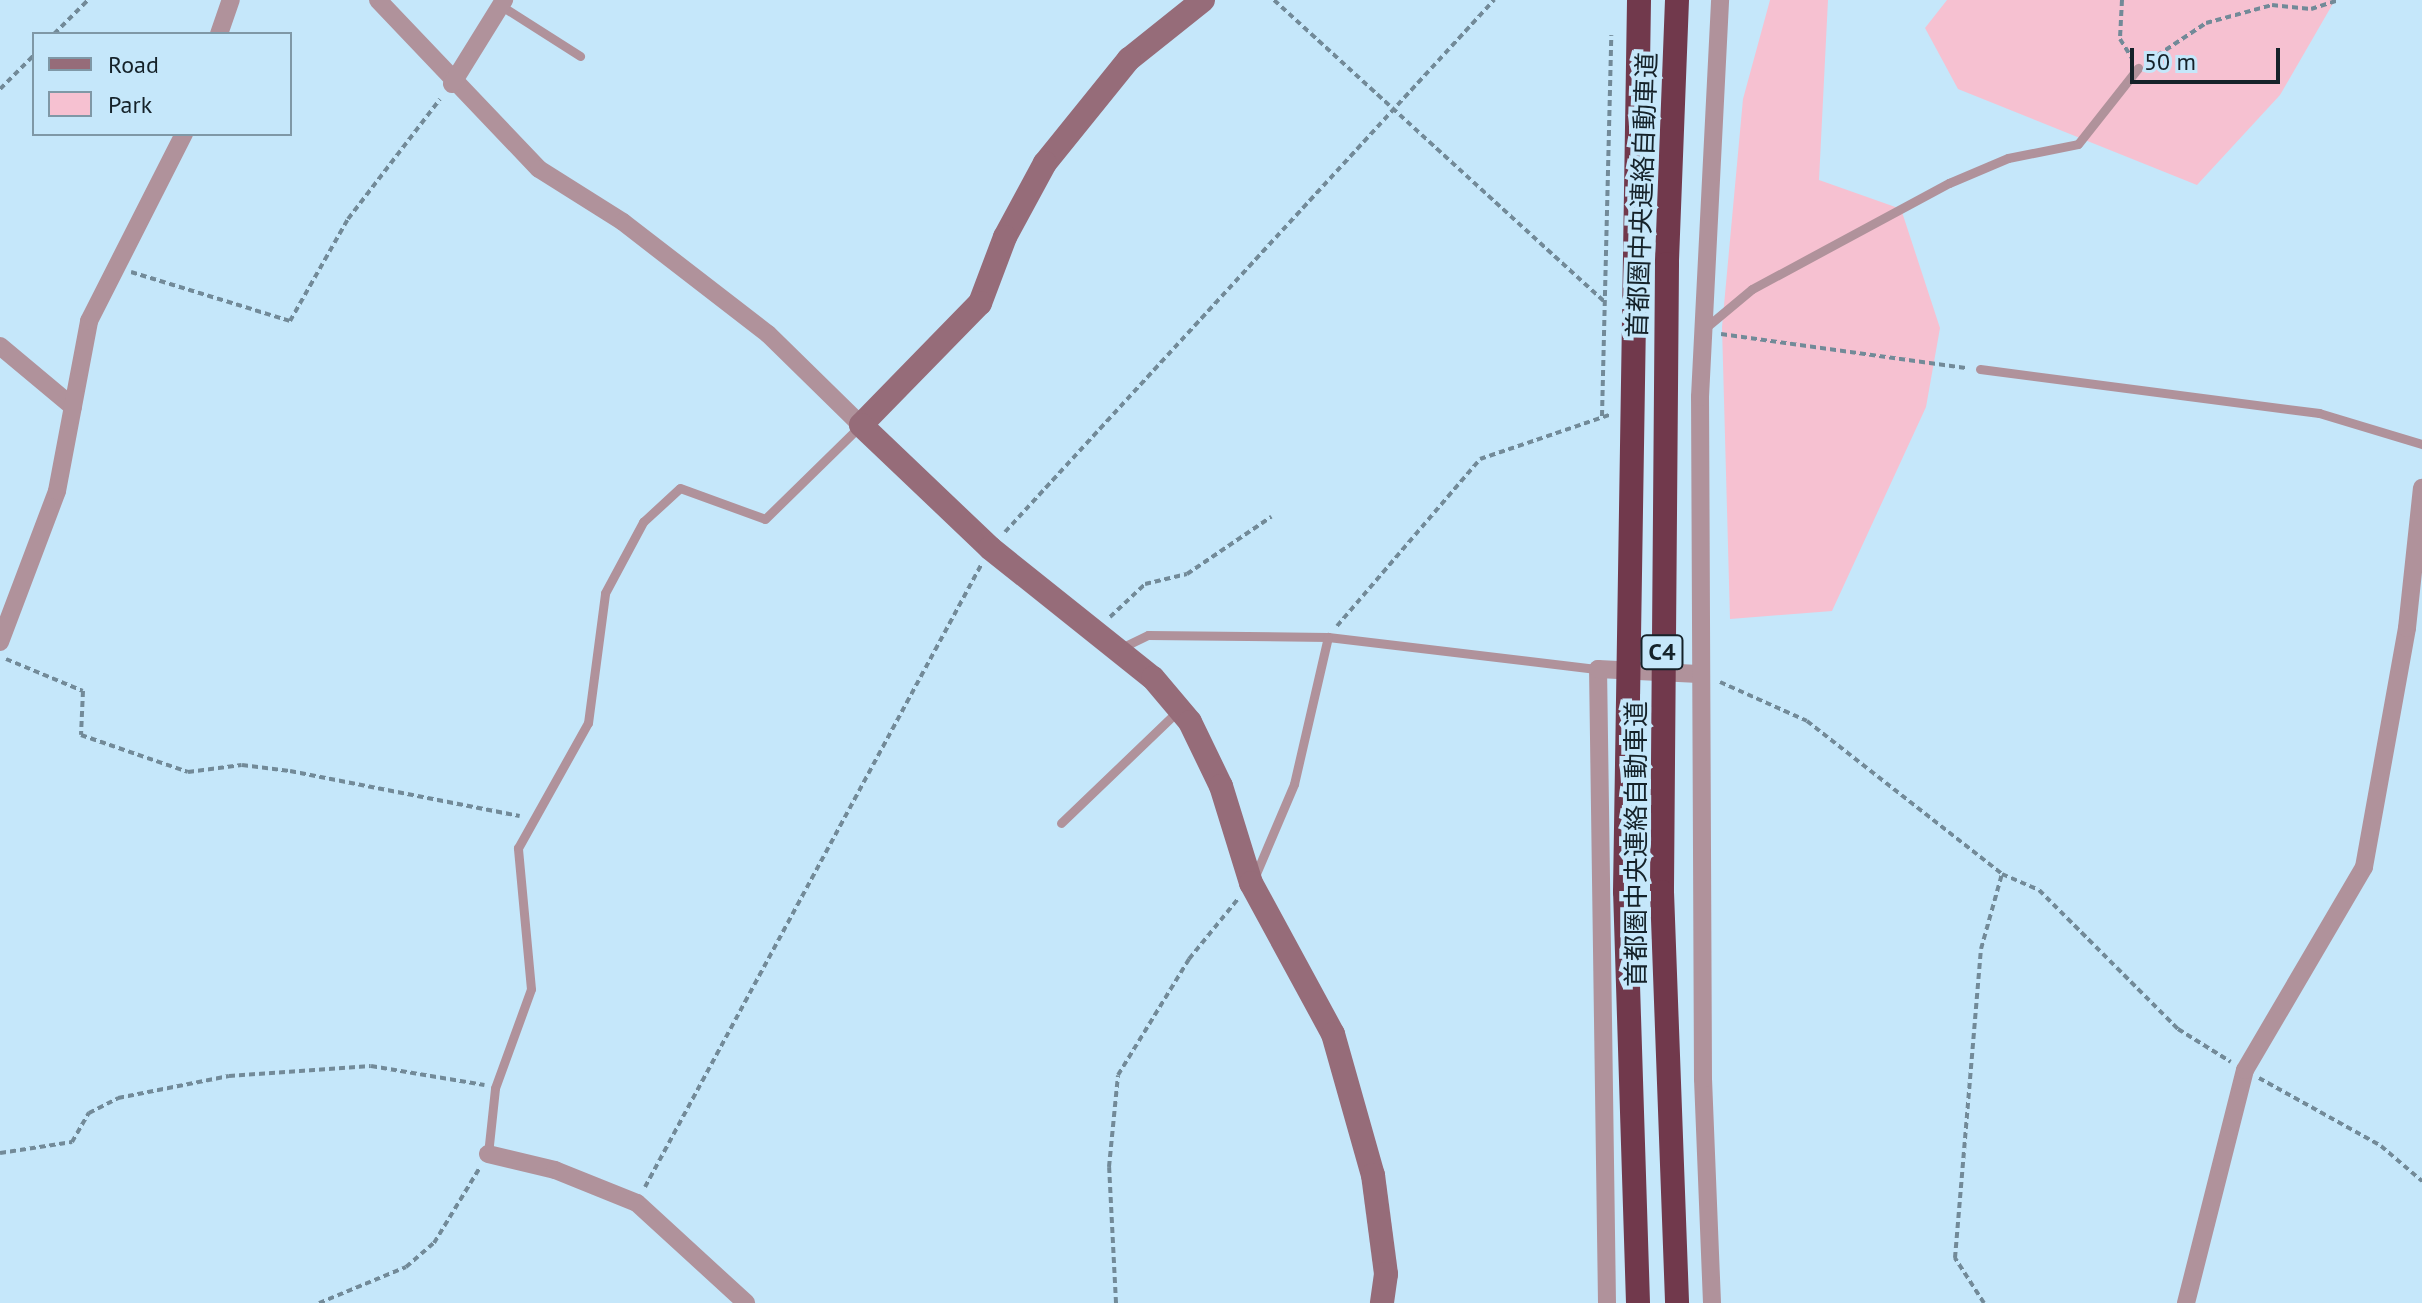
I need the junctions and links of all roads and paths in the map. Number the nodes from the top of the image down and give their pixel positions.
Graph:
1 (88, 0) edge
2 (231, 0) edge
3 (378, 0) edge
4 (1203, 0) edge
5 (1274, 0) edge
6 (1494, 0) edge
7 (1639, 0) edge
8 (1677, 0) edge
9 (1720, 0) edge
10 (2122, 0) edge
11 (2339, 0) edge
12 (502, 2) edge
13 (56, 32) edge
14 (220, 32) edge
15 (1611, 35) dead end
16 (580, 56) dead end
17 (32, 57) edge
18 (2138, 68) junction
19 (452, 84) junction
20 (0, 89) edge
21 (1391, 114) junction
22 (183, 136) edge
23 (114, 267) junction
24 (1605, 302) junction
25 (1701, 331) junction
26 (0, 346) edge
27 (1980, 369) joint
28 (73, 407) junction
29 (1616, 413) dead end
30 (1602, 416) junction
31 (861, 425) junction
32 (2422, 444) edge
33 (2422, 488) edge
34 (1271, 517) dead end
35 (990, 548) junction
36 (2414, 630) edge
37 (1095, 633) junction
38 (1328, 637) junction
39 (0, 642) edge
40 (1119, 649) junction
41 (0, 656) edge
42 (1598, 669) junction
43 (1699, 674) junction
44 (1181, 708) junction
45 (535, 819) junction
46 (1061, 823) dead end
47 (2002, 874) junction
48 (1251, 883) junction
49 (2245, 1070) junction
50 (495, 1088) junction
51 (0, 1153) edge
52 (488, 1154) junction
53 (2422, 1181) edge
54 (637, 1203) junction
55 (319, 1303) edge
56 (746, 1303) edge
57 (1116, 1303) edge
58 (1382, 1303) edge
59 (1607, 1303) edge
60 (1638, 1303) edge
61 (1677, 1303) edge
62 (1712, 1303) edge
63 (1984, 1303) edge
64 (2186, 1303) edge

1 - 13 path
2 - 14 street
3 - 19 street
4 - 31 street
5 - 21 path
6 - 21 path
7 - 60 highway, 首都圏中央連絡自動車道 / C4, bridge
8 - 61 highway, 首都圏中央連絡自動車道 / C4, bridge
9 - 25 street
10 - 18 path
11 - 18 path
12 - 16 lane
12 - 19 street
15 - 24 path
17 - 20 path
18 - 25 lane
19 - 23 path
19 - 31 street
21 - 24 path
21 - 35 path
22 - 23 street
23 - 28 street
24 - 30 path
25 - 27 path
25 - 43 street
26 - 28 street
27 - 32 lane
28 - 39 street
29 - 30 path
30 - 38 path
31 - 35 street
31 - 45 lane
33 - 36 street
34 - 37 path
35 - 37 street
35 - 54 path
36 - 49 street
37 - 40 street
38 - 40 lane
38 - 42 lane
38 - 48 lane
40 - 44 street
41 - 45 path
42 - 43 street
42 - 59 street
43 - 47 path
43 - 62 street
44 - 46 lane
44 - 48 street
45 - 50 lane
47 - 49 path
47 - 63 path
48 - 57 path
48 - 58 street
49 - 53 path
49 - 64 street
50 - 51 path
50 - 52 lane
52 - 54 street
52 - 55 path
54 - 56 street

